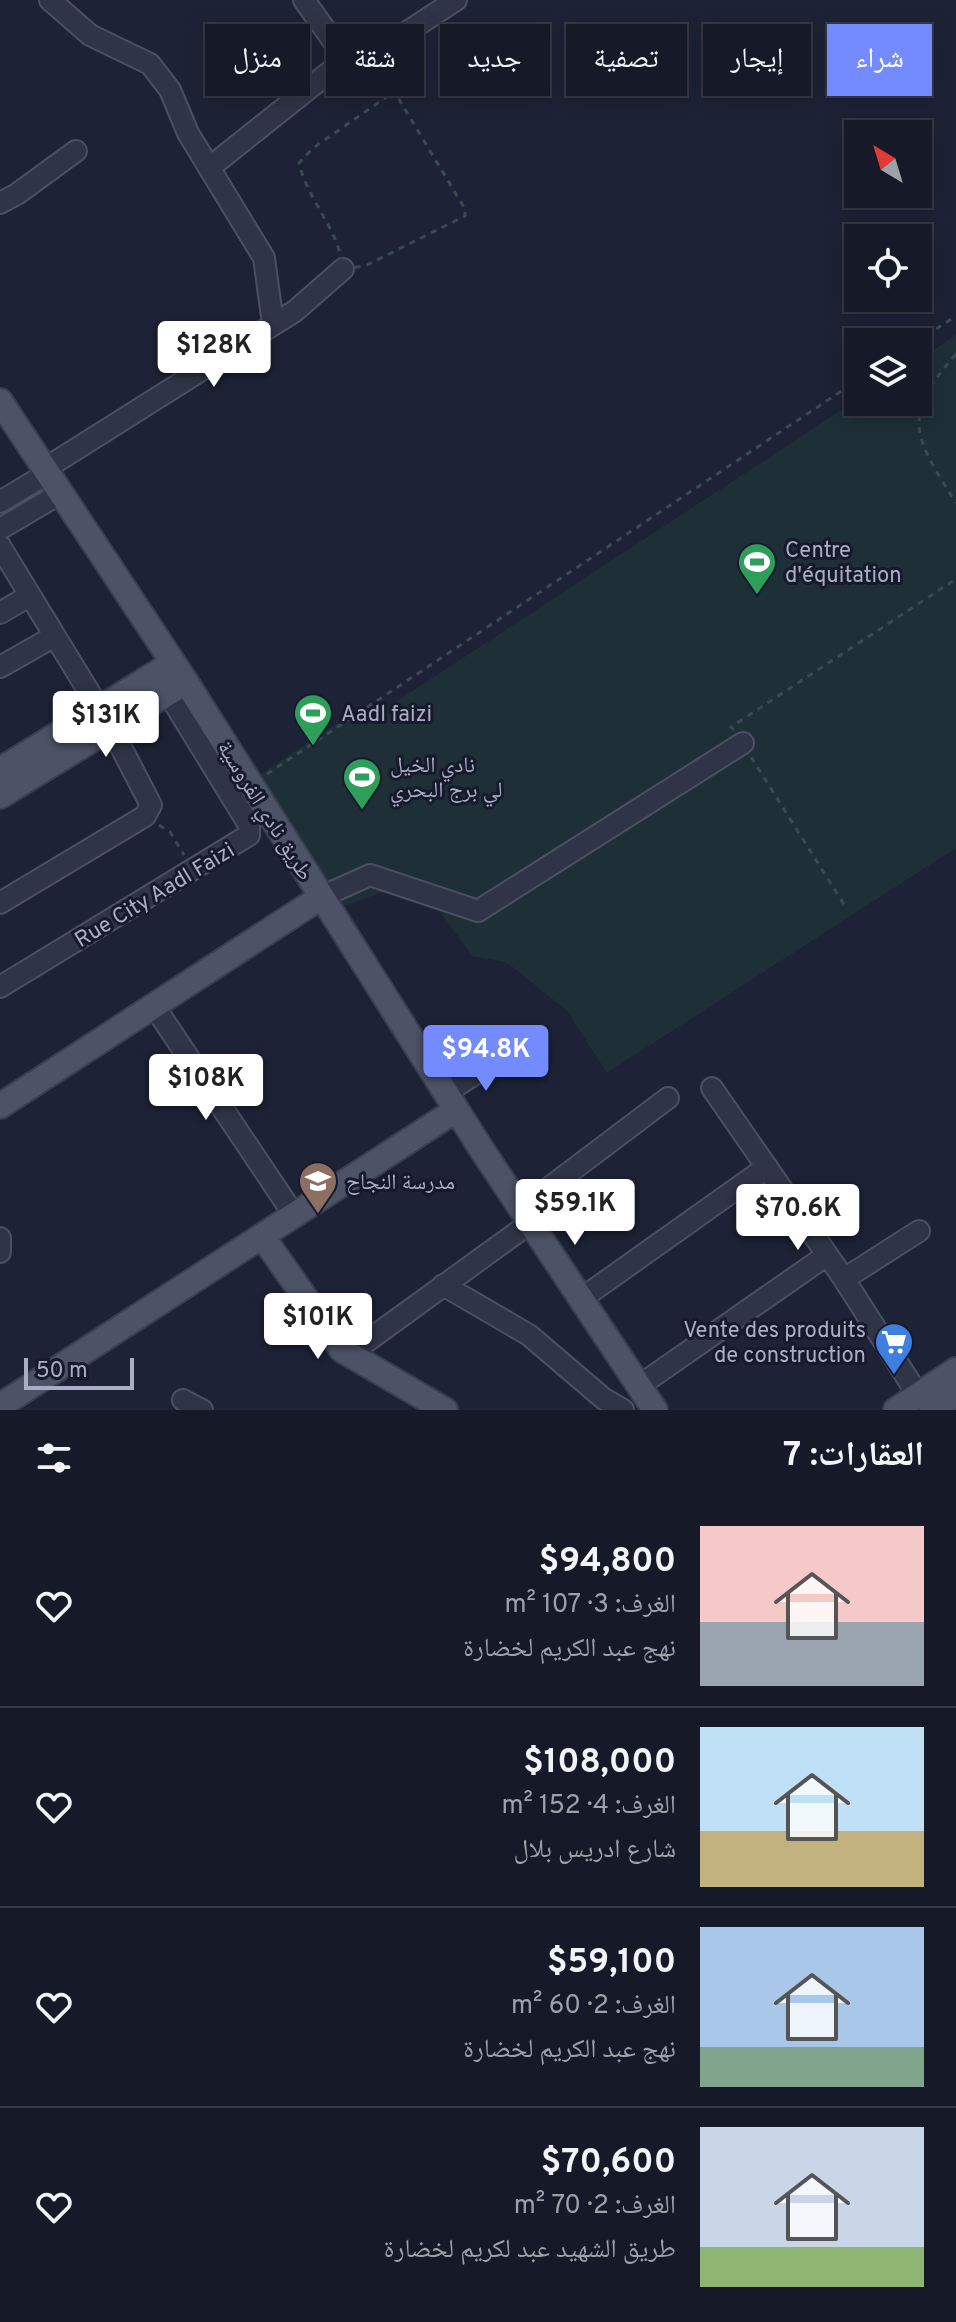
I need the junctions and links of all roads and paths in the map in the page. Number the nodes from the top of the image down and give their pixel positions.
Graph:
1 (50, 0) edge
2 (304, 0) edge
3 (456, 0) edge
4 (419, 24) edge
5 (326, 31) edge
6 (326, 75) edge
7 (76, 151) dead end
8 (209, 168) junction
9 (0, 203) edge
10 (343, 269) junction
11 (956, 316) edge
12 (273, 324) junction
13 (932, 332) edge
14 (956, 354) edge
15 (844, 389) edge
16 (0, 401) edge
17 (54, 483) junction
18 (0, 502) edge
19 (956, 503) edge
20 (0, 529) edge
21 (0, 546) edge
22 (956, 579) edge
23 (29, 596) junction
24 (0, 613) edge
25 (53, 637) junction
26 (0, 667) edge
27 (171, 678) junction
28 (105, 719) junction
29 (743, 743) junction
30 (0, 770) edge
31 (250, 785) junction
32 (0, 796) edge
33 (145, 816) junction
34 (196, 867) junction
35 (321, 897) junction
36 (0, 903) edge
37 (845, 906) dead end
38 (0, 987) edge
39 (154, 1006) junction
40 (502, 1056) dead end
41 (712, 1088) dead end
42 (668, 1098) dead end
43 (451, 1101) junction
44 (0, 1106) edge
45 (767, 1167) junction
46 (294, 1215) junction
47 (526, 1216) junction
48 (919, 1231) dead end
49 (262, 1236) junction
50 (0, 1238) edge
51 (0, 1252) edge
52 (827, 1255) junction
53 (844, 1279) junction
54 (443, 1285) junction
55 (581, 1299) junction
56 (348, 1355) junction
57 (956, 1370) edge
58 (639, 1386) junction
59 (956, 1394) edge
60 (183, 1400) dead end
61 (925, 1403) edge
62 (0, 1406) edge
63 (202, 1410) edge
64 (445, 1410) edge
65 (623, 1410) edge
66 (655, 1410) edge
67 (896, 1410) edge

1 - 8 street
2 - 5 street
3 - 4 street
6 - 8 street
7 - 9 street
8 - 12 street
10 - 10 path
10 - 12 street
11 - 13 path
12 - 17 street
14 - 19 path
15 - 31 path
16 - 17 main road, طريق نادي الفروسية
17 - 18 street
17 - 20 street
17 - 27 main road, طريق نادي الفروسية
21 - 23 street
22 - 29 path
23 - 24 street
23 - 25 street
25 - 26 street
25 - 28 street
27 - 28 main road
27 - 31 main road, طريق نادي الفروسية
27 - 34 street, Rue City Aadl Faizi
28 - 30 main road
28 - 32 main road
28 - 33 street
29 - 35 street, طريق نادي الفروسية
29 - 37 path
31 - 35 main road, طريق نادي الفروسية
33 - 34 path
33 - 36 street
34 - 38 street, Rue City Aadl Faizi
35 - 39 main road
35 - 43 main road
39 - 44 main road
39 - 46 street
40 - 43 street
41 - 45 street
42 - 47 street
43 - 46 main road
43 - 47 main road
45 - 52 street
45 - 55 street
46 - 49 main road
47 - 54 street
47 - 55 main road
48 - 53 street
49 - 56 main road
49 - 62 main road
50 - 51 street
52 - 53 street
52 - 58 street
53 - 61 street
54 - 56 street
54 - 65 street
55 - 58 main road
56 - 64 main road
57 - 61 main road
58 - 66 main road
59 - 61 main road
60 - 63 street
61 - 67 main road

